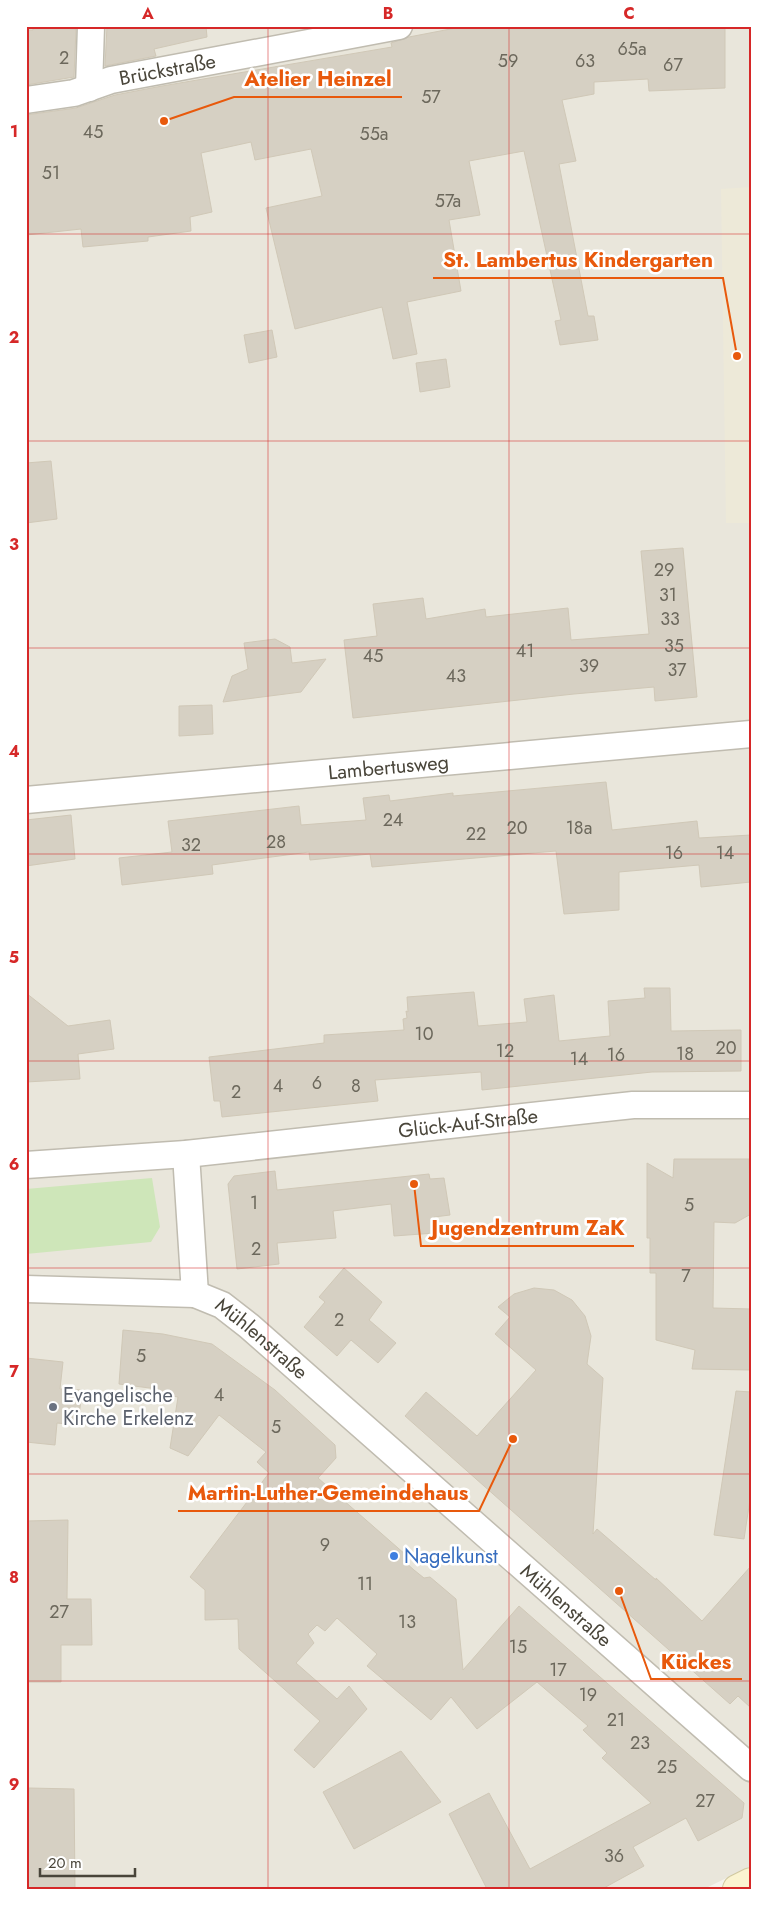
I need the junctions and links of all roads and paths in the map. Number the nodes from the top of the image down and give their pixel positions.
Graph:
1 (91, 26) edge
2 (399, 26) edge
3 (89, 88) junction
4 (26, 100) edge
5 (751, 734) edge
6 (26, 800) edge
7 (751, 1105) edge
8 (186, 1154) junction
9 (26, 1165) edge
10 (26, 1289) edge
11 (194, 1294) junction
12 (751, 1768) edge
13 (751, 1882) edge
14 (737, 1889) edge

1 - 3 street
2 - 3 street, Brückstraße
3 - 4 street, Brückstraße
5 - 6 street, Lambertusweg
7 - 8 street, Glück-Auf-Straße
8 - 9 street, Glück-Auf-Straße
8 - 11 street
10 - 11 street, Mühlenstraße
11 - 12 street, Mühlenstraße
13 - 14 street

